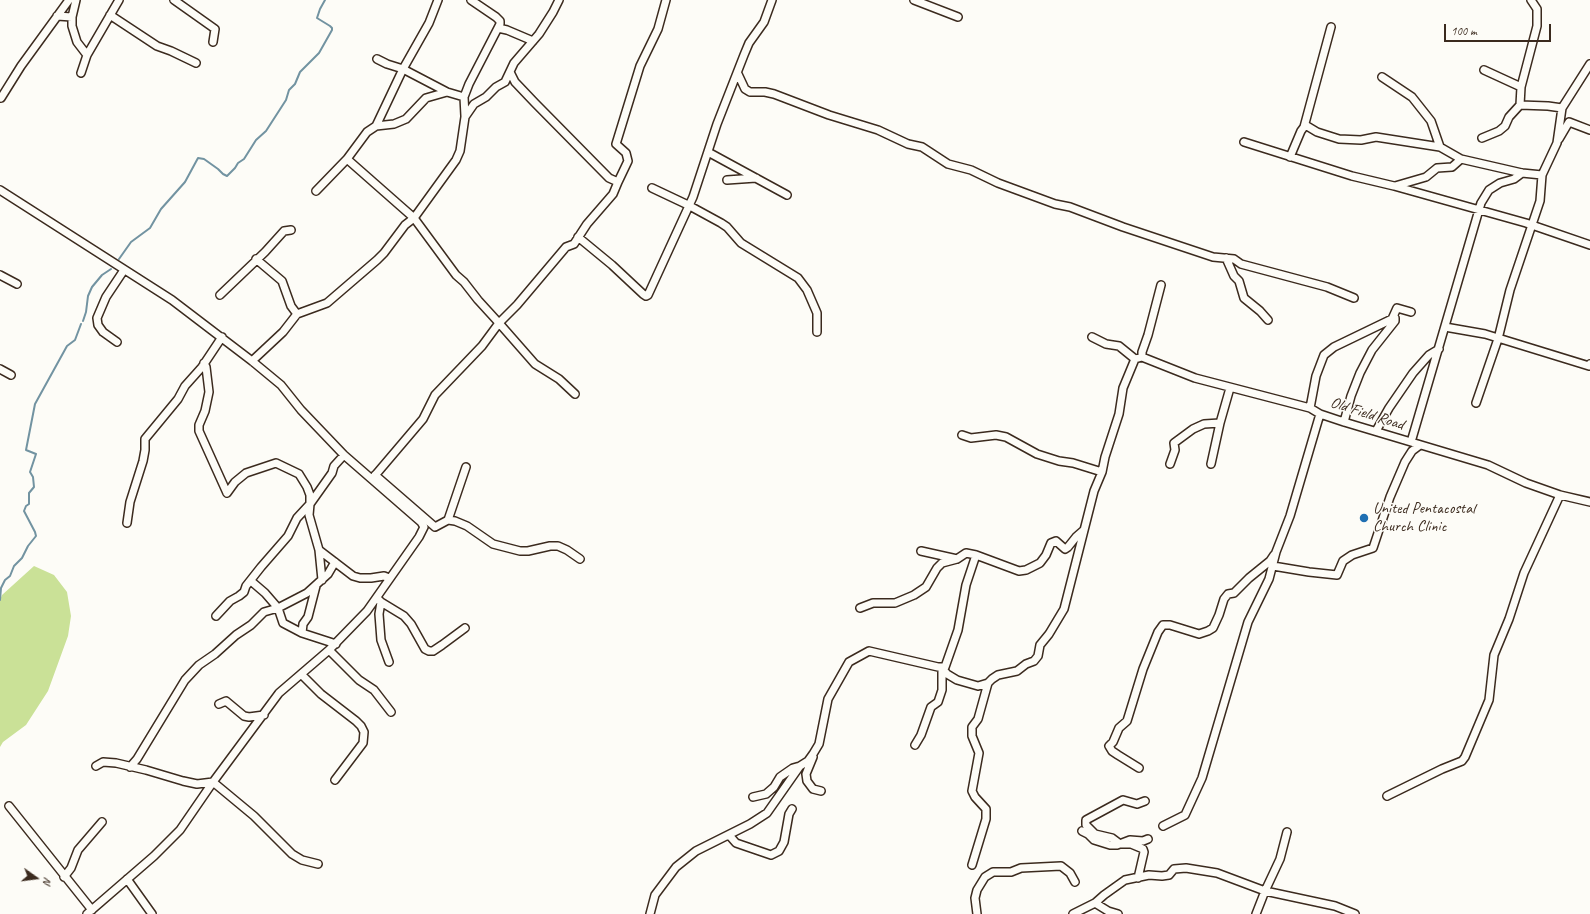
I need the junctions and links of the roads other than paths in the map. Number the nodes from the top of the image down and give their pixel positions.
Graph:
1 (69, 0) edge
2 (76, 0) edge
3 (119, 0) edge
4 (174, 0) edge
5 (438, 0) edge
6 (471, 0) edge
7 (559, 0) edge
8 (666, 0) edge
9 (772, 0) edge
10 (914, 0) edge
11 (1531, 0) edge
12 (110, 15) junction
13 (57, 16) junction
14 (72, 17) junction
15 (958, 17) dead end
16 (1331, 27) dead end
17 (498, 28) junction
18 (532, 41) junction
19 (213, 42) dead end
20 (87, 55) junction
21 (377, 59) dead end
22 (196, 63) dead end
23 (1590, 64) edge
24 (403, 69) junction
25 (1484, 70) dead end
26 (510, 72) junction
27 (81, 73) dead end
28 (738, 74) junction
29 (1382, 77) dead end
30 (1520, 87) junction
31 (447, 92) junction
32 (464, 97) junction
33 (1, 98) dead end
34 (1520, 105) junction
35 (1562, 108) junction
36 (465, 117) junction
37 (376, 126) junction
38 (1304, 127) junction
39 (1590, 130) edge
40 (1482, 138) dead end
41 (1244, 142) dead end
42 (1557, 143) junction
43 (1440, 147) junction
44 (708, 152) junction
45 (1290, 157) junction
46 (346, 159) junction
47 (1461, 159) junction
48 (1522, 173) junction
49 (1542, 176) junction
50 (756, 178) junction
51 (727, 180) dead end
52 (618, 182) junction
53 (1394, 186) junction
54 (652, 188) dead end
55 (0, 190) edge
56 (316, 191) dead end
57 (787, 195) dead end
58 (688, 205) junction
59 (1478, 210) junction
60 (414, 218) junction
61 (1532, 225) junction
62 (291, 230) dead end
63 (578, 237) junction
64 (1590, 245) edge
65 (1226, 258) junction
66 (256, 259) junction
67 (124, 270) junction
68 (0, 275) edge
69 (17, 284) dead end
70 (1161, 285) dead end
71 (220, 295) dead end
72 (1354, 298) dead end
73 (1397, 308) junction
74 (1411, 312) dead end
75 (297, 314) junction
76 (1268, 320) dead end
77 (499, 323) junction
78 (1446, 326) junction
79 (817, 332) dead end
80 (222, 337) junction
81 (1092, 337) dead end
82 (1498, 339) junction
83 (117, 342) dead end
84 (1438, 349) junction
85 (1139, 358) junction
86 (252, 361) junction
87 (204, 363) junction
88 (1590, 365) edge
89 (0, 369) edge
90 (11, 375) dead end
91 (1230, 388) junction
92 (575, 394) dead end
93 (1476, 403) dead end
94 (1310, 408) junction
95 (1320, 414) junction
96 (1220, 422) junction
97 (1344, 422) junction
98 (1376, 431) junction
99 (962, 434) dead end
100 (1411, 442) junction
101 (1420, 445) junction
102 (344, 454) junction
103 (1170, 464) dead end
104 (1211, 464) dead end
105 (466, 467) dead end
106 (1102, 472) junction
107 (373, 477) junction
108 (1560, 495) junction
109 (1590, 502) edge
110 (310, 504) junction
111 (448, 520) junction
112 (127, 523) dead end
113 (1084, 530) junction
114 (319, 550) junction
115 (921, 551) dead end
116 (1276, 552) junction
117 (976, 555) junction
118 (580, 559) dead end
119 (957, 559) junction
120 (335, 562) junction
121 (1273, 566) junction
122 (389, 578) junction
123 (251, 581) junction
124 (319, 583) junction
125 (379, 600) junction
126 (278, 608) junction
127 (860, 608) dead end
128 (216, 616) dead end
129 (465, 628) dead end
130 (302, 633) junction
131 (336, 644) junction
132 (330, 650) junction
133 (389, 662) dead end
134 (942, 668) junction
135 (301, 674) junction
136 (988, 683) junction
137 (219, 704) dead end
138 (391, 712) dead end
139 (264, 715) junction
140 (915, 745) dead end
141 (814, 754) junction
142 (96, 766) dead end
143 (130, 766) junction
144 (800, 766) junction
145 (1139, 768) dead end
146 (335, 780) dead end
147 (213, 782) junction
148 (821, 791) dead end
149 (1387, 796) dead end
150 (752, 797) dead end
151 (1145, 802) dead end
152 (9, 806) dead end
153 (792, 808) dead end
154 (102, 822) dead end
155 (1163, 826) dead end
156 (1082, 831) dead end
157 (1287, 832) dead end
158 (729, 835) junction
159 (1148, 839) dead end
160 (1120, 844) junction
161 (318, 864) dead end
162 (972, 865) dead end
163 (64, 877) junction
164 (1138, 878) junction
165 (127, 879) junction
166 (1075, 882) dead end
167 (1265, 891) junction
168 (1095, 903) junction
169 (90, 912) edge
170 (152, 914) edge
171 (650, 914) edge
172 (977, 914) edge
173 (1074, 914) edge
174 (1118, 914) edge
175 (1256, 914) edge
176 (1355, 914) edge

1 - 13 street
2 - 14 street
3 - 12 street
4 - 19 street
5 - 24 street
6 - 17 street
7 - 18 street
8 - 52 street
9 - 28 street
10 - 15 street
11 - 30 street
12 - 20 street
12 - 22 street
13 - 14 street
13 - 33 street
14 - 20 street
16 - 38 street
17 - 18 street
17 - 32 street
18 - 26 street
20 - 27 street
21 - 24 street
23 - 35 street
24 - 31 street
24 - 37 street
25 - 30 street
26 - 36 street
26 - 52 street
28 - 44 street
28 - 65 street
29 - 43 street
30 - 34 street
31 - 32 street
31 - 37 street
32 - 36 street
34 - 35 street
34 - 40 street
35 - 42 street
36 - 60 street
37 - 46 street
38 - 43 street
38 - 45 street
39 - 42 street
41 - 45 street
42 - 49 street
43 - 47 street
44 - 50 street
44 - 58 street
45 - 53 street
46 - 56 street
46 - 60 street
47 - 48 street
47 - 53 street
48 - 49 street
48 - 59 street
49 - 61 street
50 - 51 street
50 - 57 street
52 - 63 street
53 - 59 street
54 - 58 street
55 - 67 street
58 - 63 street
58 - 79 street
59 - 61 street
59 - 78 street
60 - 75 street
60 - 77 street
61 - 64 street
61 - 82 street
62 - 66 street
63 - 77 street
65 - 72 street
65 - 76 street
66 - 71 street
66 - 75 street
67 - 80 street
67 - 83 street
68 - 69 street
70 - 85 street
73 - 74 street
73 - 94 street
73 - 97 street
75 - 86 street
77 - 92 street
77 - 107 street
78 - 82 street
78 - 84 street
80 - 86 street
80 - 87 street
81 - 85 street, Old Field Road
82 - 88 street
82 - 93 street
84 - 98 street
84 - 100 street
85 - 91 street, Old Field Road
85 - 106 street
86 - 102 street
87 - 110 street
87 - 112 street
89 - 90 street
91 - 94 street, Old Field Road
91 - 96 street
94 - 95 street, Old Field Road
95 - 97 street, Old Field Road
95 - 116 street
96 - 103 street
96 - 104 street
97 - 98 street, Old Field Road
98 - 100 street, Old Field Road
99 - 106 street
100 - 101 street, Old Field Road
101 - 108 street, Old Field Road
101 - 121 street
102 - 107 street
102 - 110 street
105 - 111 street
106 - 113 street
107 - 111 street
107 - 122 street
108 - 109 street, Old Field Road
108 - 149 street
110 - 114 street
110 - 123 street
111 - 118 street
113 - 117 street
113 - 136 street
114 - 120 street
114 - 124 street
115 - 119 street
116 - 121 street
116 - 145 street
117 - 119 street
117 - 134 street
119 - 127 street
120 - 122 street
120 - 124 street
121 - 155 street
122 - 125 street
123 - 126 street
123 - 128 street
124 - 126 street
124 - 130 street
125 - 129 street
125 - 131 street
125 - 133 street
126 - 130 street
126 - 143 street
130 - 131 street
131 - 132 street
132 - 135 street
132 - 138 street
134 - 136 street
134 - 140 street
134 - 141 street
135 - 139 street
135 - 146 street
136 - 162 street
137 - 139 street
139 - 147 street
141 - 144 street
141 - 148 street
142 - 143 street
143 - 147 street
144 - 150 street
144 - 158 street
147 - 161 street
147 - 165 street
151 - 160 street
152 - 163 street
153 - 158 street
154 - 163 street
156 - 160 street
157 - 167 street
158 - 171 street
159 - 160 street
160 - 164 street
163 - 169 street
164 - 167 street
164 - 168 street
165 - 169 street
165 - 170 street
166 - 172 street
167 - 175 street
167 - 176 street
168 - 173 street
168 - 174 street

